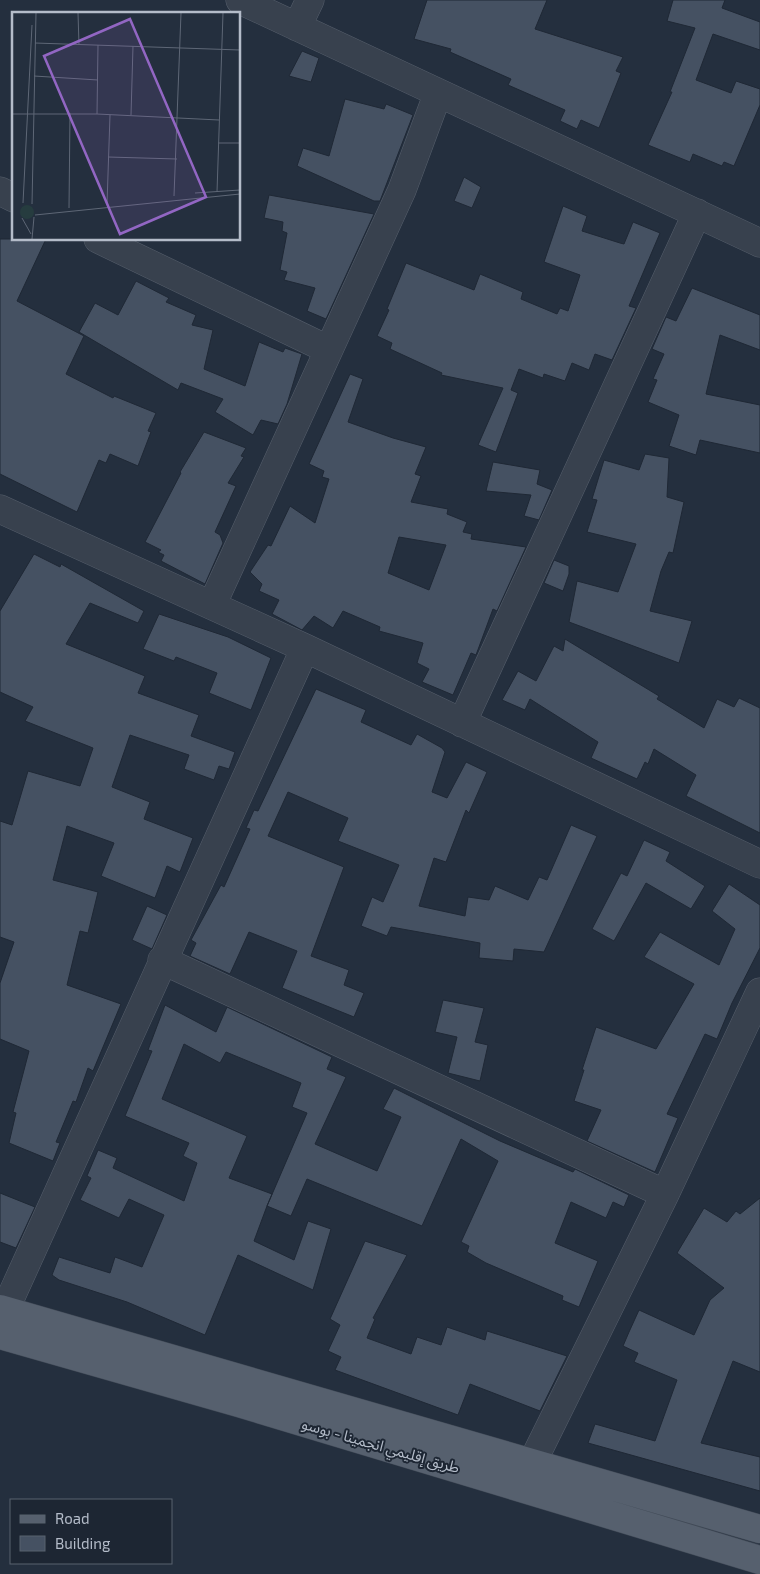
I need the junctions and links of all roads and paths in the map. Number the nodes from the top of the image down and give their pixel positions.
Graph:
1 (240, 0) edge
2 (310, 0) edge
3 (297, 27) junction
4 (438, 93) junction
5 (0, 192) edge
6 (12, 197) edge
7 (697, 213) junction
8 (100, 240) edge
9 (760, 243) edge
10 (327, 349) junction
11 (3, 518) edge
12 (212, 605) junction
13 (305, 648) junction
14 (462, 724) junction
15 (760, 864) edge
16 (162, 960) junction
17 (760, 992) edge
18 (665, 1194) junction
19 (2, 1318) edge
20 (532, 1463) junction
21 (760, 1529) edge
22 (760, 1560) edge

1 - 3 street
2 - 3 street
3 - 4 street
4 - 7 street
4 - 10 street
5 - 6 street
7 - 9 street
7 - 14 street
8 - 10 street
10 - 12 street
11 - 12 street
12 - 13 street
13 - 14 street
13 - 16 street
14 - 15 street
16 - 18 street
16 - 19 street
17 - 18 street
18 - 20 street
19 - 20 main road, طريق إقليمي انجمينا - بوسو
19 - 22 main road, طريق إقليمي انجمينا - بوسو
20 - 21 main road, طريق إقليمي انجمينا - بوسو

